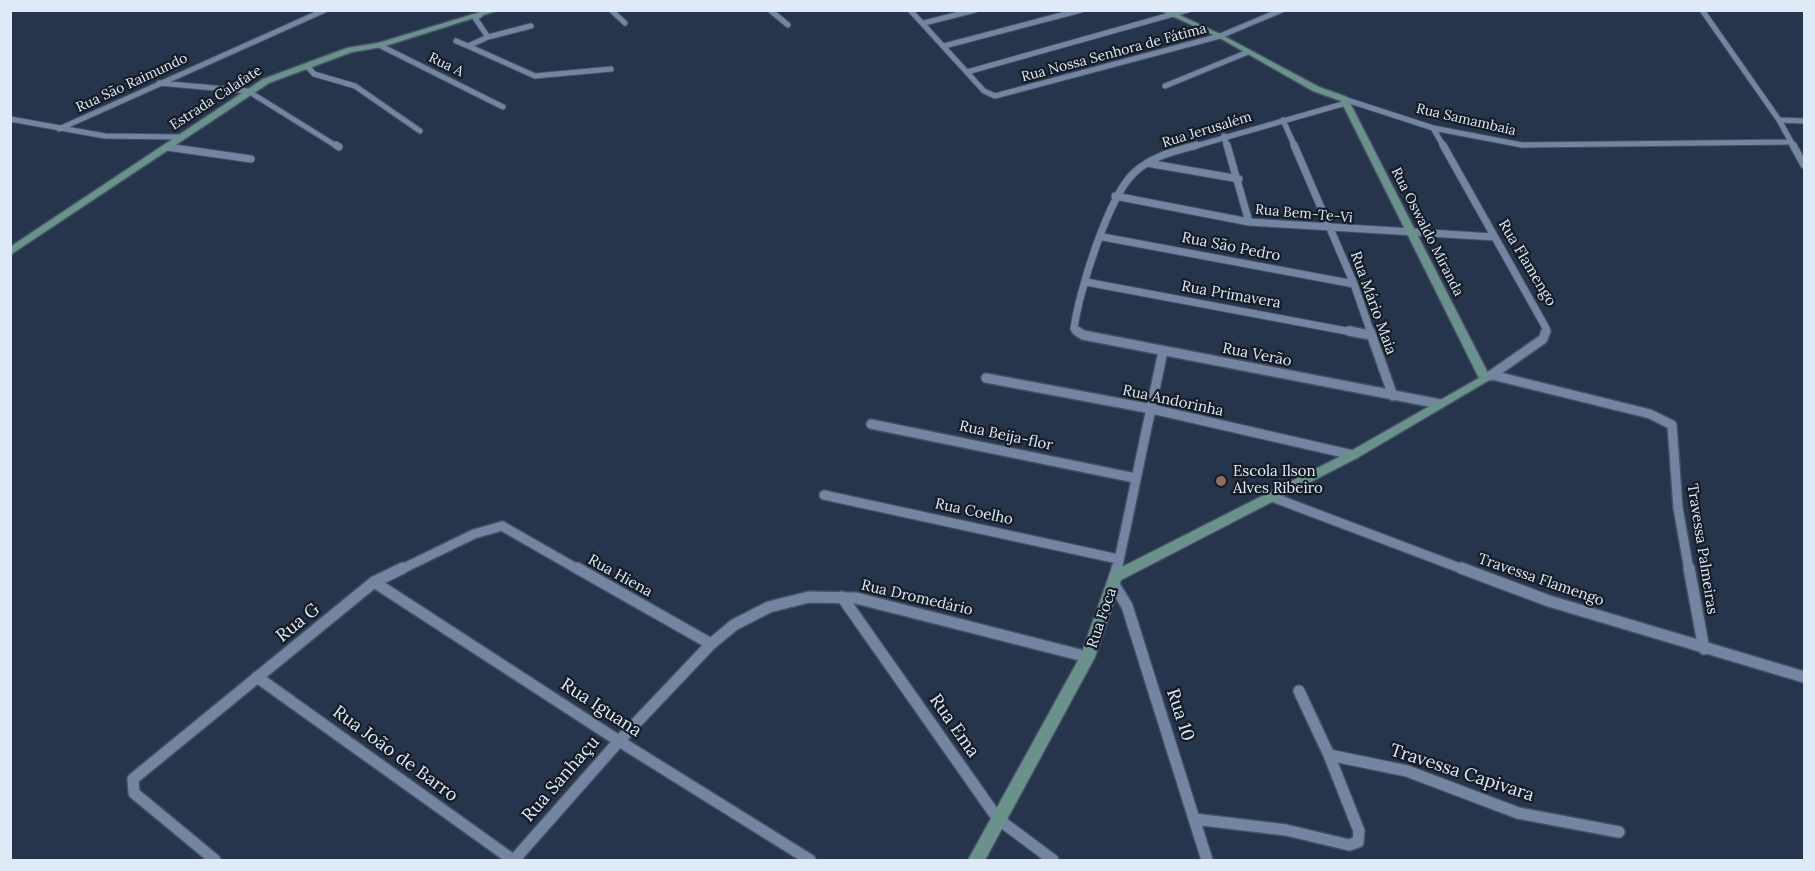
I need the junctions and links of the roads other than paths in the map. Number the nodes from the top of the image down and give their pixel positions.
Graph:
1 (325, 10) edge
2 (496, 10) edge
3 (611, 10) edge
4 (770, 10) edge
5 (910, 10) edge
6 (975, 10) edge
7 (1082, 10) edge
8 (1162, 10) edge
9 (1188, 10) edge
10 (1282, 10) edge
11 (1702, 10) edge
12 (480, 15) junction
13 (1172, 15) junction
14 (625, 23) dead end
15 (924, 23) junction
16 (788, 25) dead end
17 (531, 26) dead end
18 (1220, 36) junction
19 (488, 37) junction
20 (456, 41) dead end
21 (379, 45) junction
22 (468, 46) junction
23 (944, 46) junction
24 (1248, 52) junction
25 (307, 66) junction
26 (611, 69) dead end
27 (967, 72) junction
28 (159, 83) junction
29 (1166, 86) dead end
30 (248, 91) junction
31 (1345, 101) junction
32 (503, 107) dead end
33 (10, 118) edge
34 (1283, 120) junction
35 (1779, 120) junction
36 (1804, 121) edge
37 (1433, 128) junction
38 (59, 129) junction
39 (420, 131) dead end
40 (1224, 136) junction
41 (178, 137) junction
42 (1789, 142) junction
43 (167, 147) junction
44 (339, 147) dead end
45 (251, 159) dead end
46 (1145, 163) junction
47 (1804, 165) edge
48 (1239, 179) junction
49 (1115, 196) junction
50 (1249, 222) junction
51 (1331, 230) junction
52 (1414, 234) junction
53 (1103, 237) junction
54 (1494, 237) junction
55 (10, 252) edge
56 (1086, 282) junction
57 (1354, 284) junction
58 (1073, 325) joint
59 (1370, 334) junction
60 (1163, 351) junction
61 (1489, 377) junction
62 (986, 378) dead end
63 (1393, 396) junction
64 (1440, 404) junction
65 (1152, 409) junction
66 (871, 424) dead end
67 (1353, 455) junction
68 (1135, 478) junction
69 (824, 495) dead end
70 (1272, 497) junction
71 (515, 534) joint
72 (1118, 559) junction
73 (1114, 580) junction
74 (374, 582) junction
75 (842, 597) junction
76 (711, 644) junction
77 (1704, 649) junction
78 (1088, 657) junction
79 (257, 677) junction
80 (1804, 677) edge
81 (1299, 691) dead end
82 (619, 741) junction
83 (1329, 755) junction
84 (998, 819) junction
85 (1194, 819) junction
86 (1619, 832) dead end
87 (215, 861) edge
88 (513, 861) edge
89 (810, 861) edge
90 (976, 861) edge
91 (1053, 861) edge
92 (1207, 861) edge

1 - 28 street, Rua São Raimundo
2 - 12 street, Estrada Calafate
3 - 14 street
4 - 16 street
5 - 15 street
6 - 15 street
7 - 23 street
8 - 13 street, Rua Samambaia
9 - 13 street
10 - 18 street, Rua Nossa Senhora de Fátima
11 - 35 street
12 - 19 street
12 - 21 street, Estrada Calafate
13 - 18 street, Rua Samambaia
13 - 27 street
15 - 23 street
17 - 19 street
18 - 24 street, Rua Samambaia
18 - 27 street, Rua Nossa Senhora de Fátima
19 - 22 street
20 - 22 street
21 - 25 street, Estrada Calafate
21 - 32 street, Rua A
22 - 26 street
23 - 27 street
24 - 29 street
24 - 31 street, Rua Samambaia
25 - 30 street, Estrada Calafate
25 - 39 street
28 - 30 street
28 - 38 street, Rua São Raimundo
30 - 41 street, Estrada Calafate
30 - 44 street
31 - 34 street, Rua Jerusalém
31 - 37 street, Rua Samambaia
31 - 52 street, Rua Oswaldo Miranda
33 - 38 street
34 - 40 street, Rua Jerusalém
34 - 51 street, Rua Mário Maia
35 - 36 street
35 - 42 street
37 - 42 street, Rua Samambaia
37 - 54 street, Rua Flamengo
38 - 41 street, Rua São Raimundo
40 - 46 street, Rua Jerusalém
40 - 48 street
41 - 43 street, Estrada Calafate
42 - 47 street
43 - 45 street
43 - 55 street, Estrada Calafate
46 - 48 street
46 - 49 street, Rua Jerusalém
48 - 50 street
49 - 50 street, Rua Bem-Te-Vi
49 - 53 street, Rua Jerusalém
50 - 51 street, Rua Bem-Te-Vi
51 - 52 street, Rua Bem-Te-Vi
51 - 57 street, Rua Mário Maia
52 - 54 street, Rua Bem-Te-Vi
52 - 61 street, Rua Oswaldo Miranda
53 - 56 street, Rua Jerusalém
53 - 57 street, Rua São Pedro
54 - 61 street, Rua Flamengo
56 - 58 street, Rua Jerusalém
56 - 59 street, Rua Primavera
57 - 59 street, Rua Mário Maia
58 - 60 street, Rua Verão
59 - 63 street, Rua Mário Maia
60 - 63 street, Rua Verão
60 - 65 street, Rua Foca
61 - 64 street, Rua Flamengo
61 - 77 street, Travessa Palmeiras
62 - 65 street, Rua Andorinha
63 - 64 street, Rua Verão
64 - 67 street, Rua Flamengo
65 - 67 street, Rua Andorinha
65 - 68 street, Rua Foca
66 - 68 street, Rua Beija-flor
67 - 70 street, Rua Flamengo
68 - 72 street, Rua Foca
69 - 72 street, Rua Coelho
70 - 73 street, Rua Flamengo
70 - 77 street, Travessa Flamengo
71 - 74 street, Rua G
71 - 76 street, Rua Hiena
72 - 73 street, Rua Foca
73 - 78 street, Rua Foca
73 - 85 street, Rua 10
74 - 79 street, Rua G
74 - 82 street, Rua Iguana
75 - 76 street, Rua Dromedário
75 - 78 street, Rua Dromedário
75 - 84 street, Rua Ema
76 - 82 street, Rua Sanhaçu
77 - 80 street, Travessa Flamengo
78 - 84 street, Rua Foca
79 - 87 street, Rua G
79 - 88 street, Rua João de Barro
81 - 83 street
82 - 88 street, Rua Sanhaçu
82 - 89 street, Rua Iguana
83 - 85 street
83 - 86 street, Travessa Capivara
84 - 90 street, Rua Foca
84 - 91 street, Rua Ema
85 - 92 street, Rua 10

